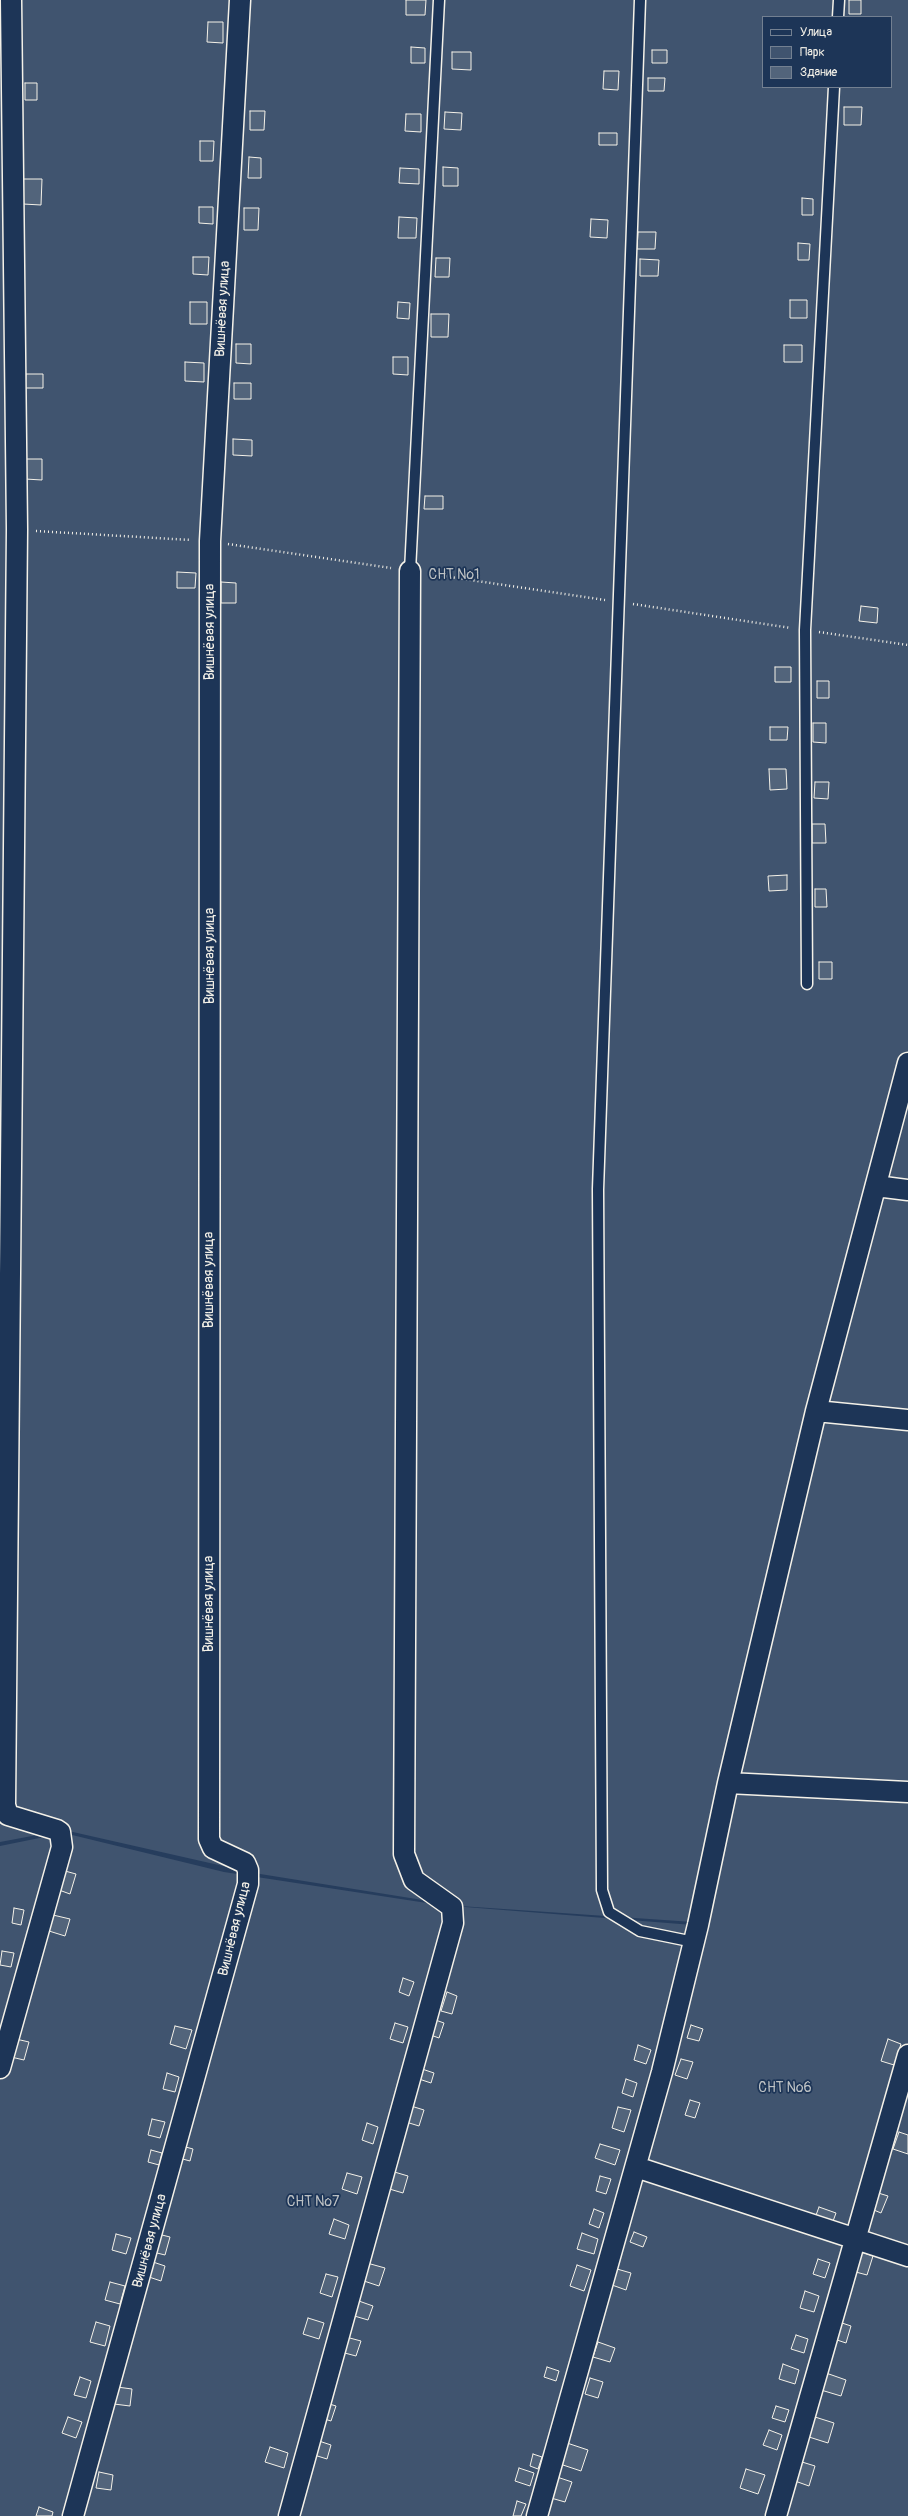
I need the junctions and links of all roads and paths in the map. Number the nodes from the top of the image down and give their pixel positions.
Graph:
1 (11, 0) edge
2 (240, 0) edge
3 (440, 0) edge
4 (640, 0) edge
5 (839, 0) edge
6 (838, 16) edge
7 (834, 88) edge
8 (17, 529) junction
9 (210, 541) junction
10 (410, 571) junction
11 (618, 602) junction
12 (805, 630) junction
13 (908, 645) edge
14 (807, 984) dead end
15 (908, 1063) edge
16 (876, 1186) junction
17 (908, 1190) edge
18 (816, 1411) junction
19 (908, 1420) edge
20 (728, 1783) junction
21 (908, 1792) edge
22 (694, 1942) junction
23 (908, 2055) edge
24 (0, 2068) edge
25 (636, 2167) junction
26 (855, 2240) junction
27 (908, 2256) edge
28 (73, 2516) edge
29 (289, 2516) edge
30 (538, 2516) edge
31 (776, 2516) edge

1 - 8 street
2 - 9 street, Вишнёвая улица
3 - 10 lane
4 - 11 lane
5 - 6 lane
7 - 12 lane
8 - 9 path
8 - 24 street
9 - 10 path
9 - 28 street, Вишнёвая улица
10 - 11 path
10 - 29 street
11 - 12 path
11 - 22 lane
12 - 13 path
12 - 14 lane
15 - 16 street
16 - 17 street
16 - 18 street
18 - 19 street
18 - 20 street
20 - 21 street
20 - 22 street
22 - 25 street
23 - 26 street
25 - 26 street
25 - 30 street
26 - 27 street
26 - 31 street

